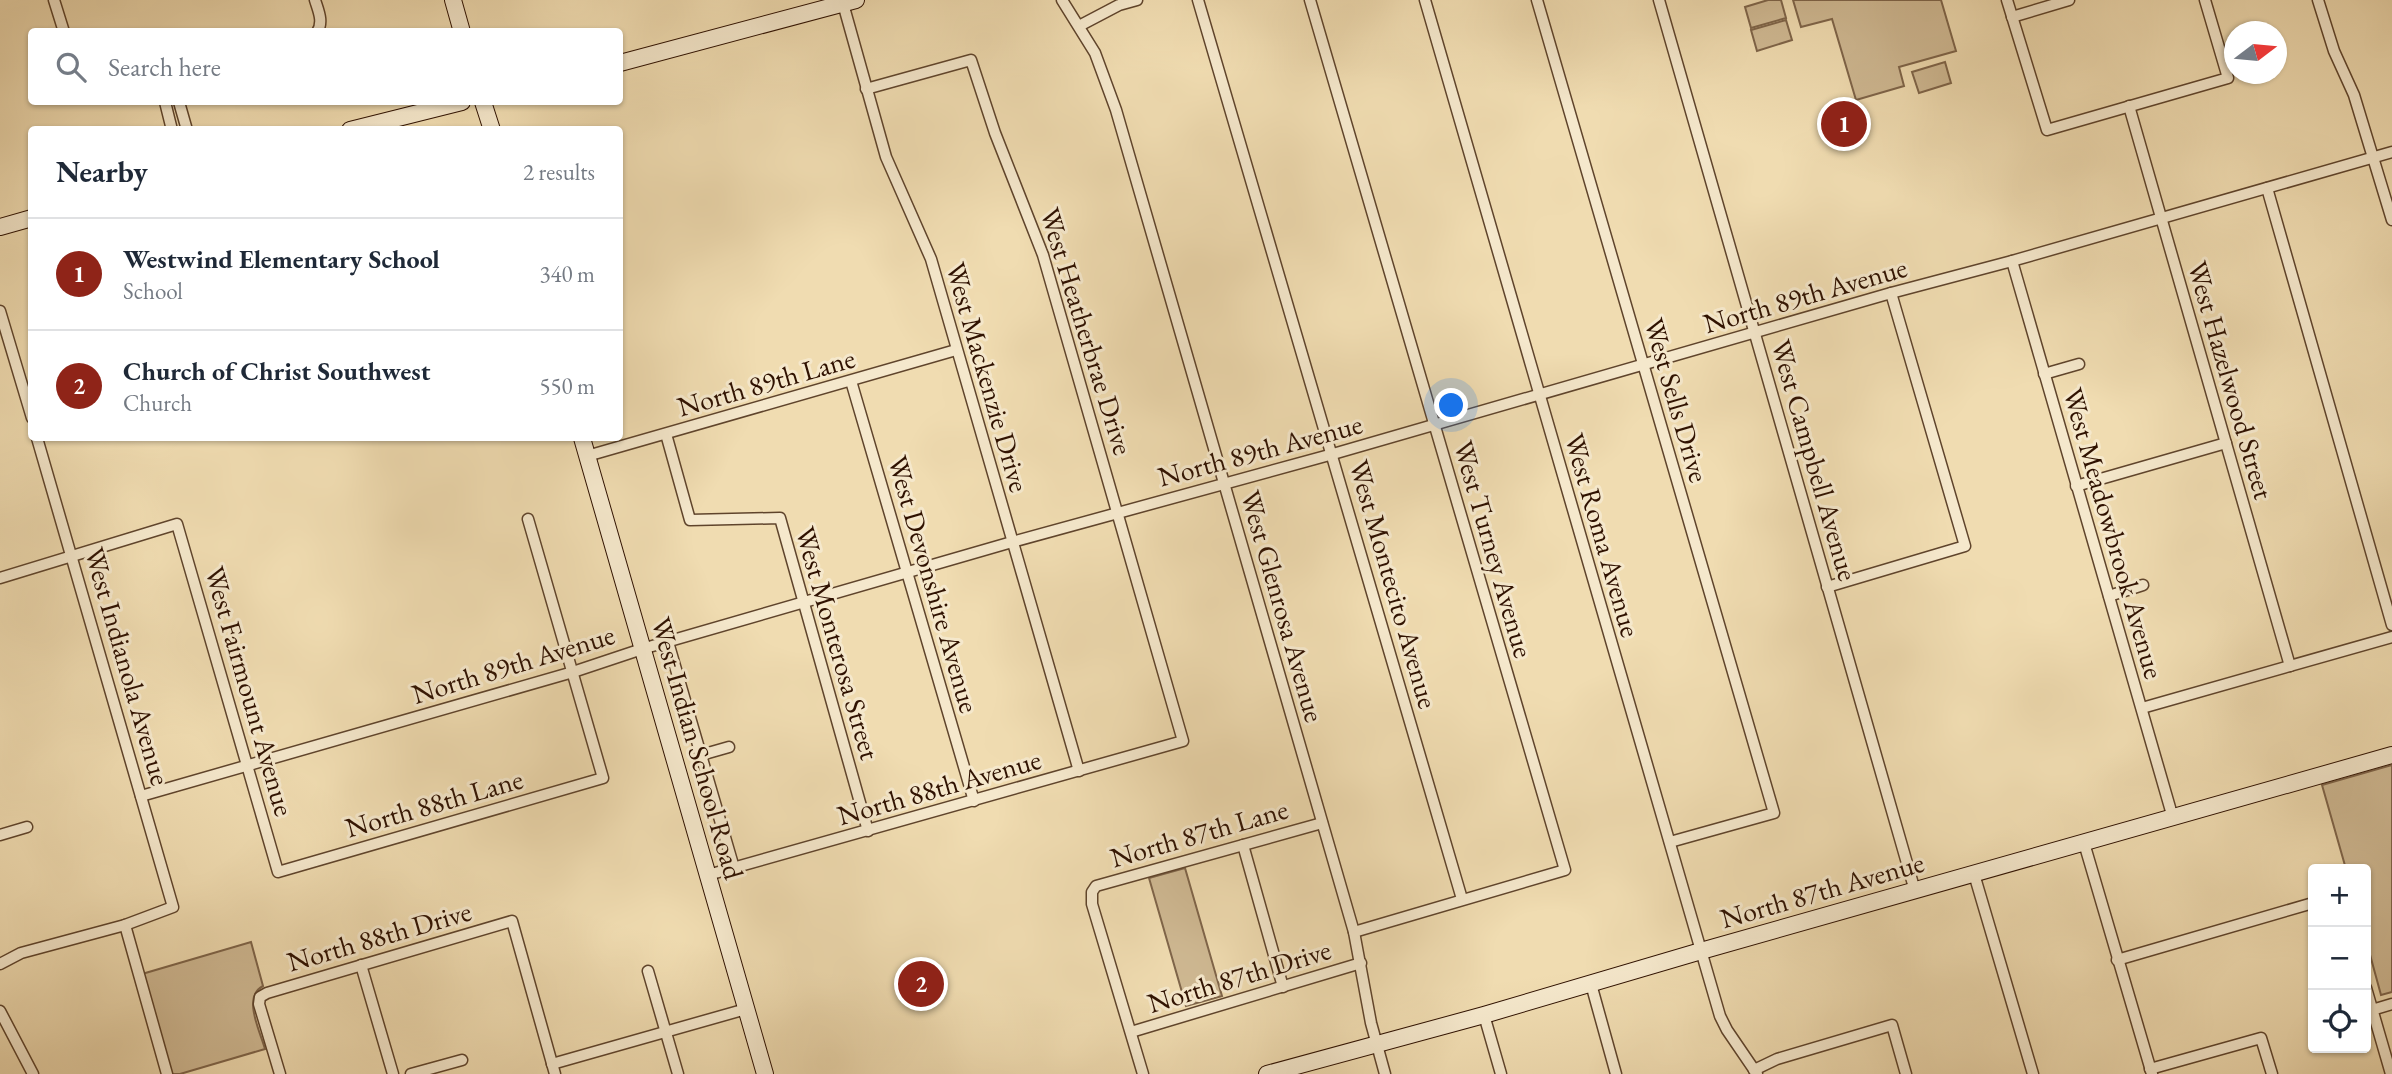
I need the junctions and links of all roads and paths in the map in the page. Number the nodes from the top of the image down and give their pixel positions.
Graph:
1 (54, 0) edge
2 (315, 0) edge
3 (453, 0) edge
4 (1062, 0) edge
5 (1138, 0) edge
6 (1198, 0) edge
7 (1310, 0) edge
8 (1425, 0) edge
9 (1537, 0) edge
10 (1658, 0) edge
11 (2007, 0) edge
12 (2069, 0) edge
13 (2206, 0) edge
14 (2318, 0) edge
15 (847, 1) edge
16 (2012, 18) junction
17 (1079, 26) junction
18 (63, 28) edge
19 (320, 28) edge
20 (462, 28) edge
21 (623, 62) edge
22 (866, 89) junction
23 (166, 105) edge
24 (180, 105) edge
25 (450, 105) edge
26 (484, 105) edge
27 (2129, 106) junction
28 (171, 126) edge
29 (186, 126) edge
30 (366, 126) edge
31 (491, 126) edge
32 (2392, 152) edge
33 (2374, 157) junction
34 (2267, 188) junction
35 (2161, 217) junction
36 (28, 219) edge
37 (2392, 220) edge
38 (0, 227) edge
39 (2012, 261) junction
40 (1891, 293) junction
41 (0, 311) edge
42 (1755, 334) junction
43 (956, 350) junction
44 (2079, 364) dead end
45 (1644, 366) junction
46 (2045, 374) junction
47 (851, 381) junction
48 (1538, 396) junction
49 (28, 405) edge
50 (1434, 425) junction
51 (666, 434) junction
52 (38, 441) edge
53 (583, 441) edge
54 (2226, 443) junction
55 (1332, 454) junction
56 (587, 456) junction
57 (1224, 484) junction
58 (2076, 486) junction
59 (1118, 512) junction
60 (528, 519) dead end
61 (1012, 542) junction
62 (73, 556) junction
63 (908, 573) junction
64 (0, 578) edge
65 (2143, 585) dead end
66 (1827, 587) junction
67 (2109, 596) junction
68 (802, 603) junction
69 (2392, 625) edge
70 (2392, 637) edge
71 (668, 642) junction
72 (642, 649) junction
73 (2290, 666) junction
74 (573, 672) junction
75 (2141, 708) junction
76 (1183, 741) joint
77 (729, 747) dead end
78 (701, 755) junction
79 (2392, 755) edge
80 (248, 765) junction
81 (1079, 771) junction
82 (141, 796) junction
83 (974, 801) junction
84 (2173, 818) junction
85 (1322, 823) junction
86 (27, 827) dead end
87 (868, 831) junction
88 (0, 835) edge
89 (1670, 842) junction
90 (2084, 843) junction
91 (1243, 845) junction
92 (734, 868) junction
93 (1564, 870) joint
94 (278, 872) joint
95 (1974, 874) junction
96 (708, 875) junction
97 (1915, 891) junction
98 (1462, 899) junction
99 (2308, 904) edge
100 (124, 925) junction
101 (1354, 932) junction
102 (1700, 951) junction
103 (2118, 960) junction
104 (1361, 963) junction
105 (0, 964) edge
106 (361, 965) junction
107 (648, 971) dead end
108 (1591, 984) junction
109 (1283, 987) junction
110 (2367, 990) edge
111 (2392, 1004) edge
112 (746, 1009) junction
113 (2372, 1010) junction
114 (0, 1011) edge
115 (1484, 1015) junction
116 (1131, 1032) junction
117 (666, 1033) junction
118 (1377, 1044) junction
119 (462, 1060) dead end
120 (554, 1069) edge
121 (2151, 1071) edge
122 (1755, 1072) edge
123 (33, 1074) edge
124 (167, 1074) edge
125 (280, 1074) edge
126 (393, 1074) edge
127 (411, 1074) edge
128 (678, 1074) edge
129 (765, 1074) edge
130 (1143, 1074) edge
131 (1267, 1074) edge
132 (1385, 1074) edge
133 (1501, 1074) edge
134 (1616, 1074) edge
135 (1906, 1074) edge
136 (2033, 1074) edge
137 (2272, 1074) edge
138 (2392, 1074) edge

1 - 18 street
2 - 19 street
3 - 20 street
4 - 17 street, West Glenrosa Avenue
5 - 17 street
6 - 55 street, West Montecito Avenue
7 - 50 street, West Turney Avenue
8 - 48 street, West Roma Avenue
9 - 45 street, West Sells Drive
10 - 42 street, West Campbell Avenue
11 - 16 street
12 - 16 street
13 - 27 street
14 - 33 street
15 - 21 street
15 - 22 street, West Mackenzie Drive
16 - 27 street
17 - 57 street, West Glenrosa Avenue
22 - 43 street, West Mackenzie Drive
22 - 59 street, West Heatherbrae Drive
23 - 28 street
24 - 29 street
25 - 30 street
26 - 31 street
27 - 35 street, West Hazelwood Street
32 - 33 street, North 89th Avenue
33 - 34 street, North 89th Avenue
33 - 37 street
34 - 35 street, North 89th Avenue
34 - 69 street
35 - 39 street, North 89th Avenue
35 - 54 street, West Hazelwood Street
36 - 38 street
39 - 40 street, North 89th Avenue
39 - 46 street, West Meadowbrook Avenue
40 - 42 street, North 89th Avenue
40 - 66 street
41 - 49 street
42 - 45 street, North 89th Avenue
42 - 66 street, West Campbell Avenue
43 - 47 street, North 89th Lane
43 - 61 street, West Mackenzie Drive
44 - 46 street
45 - 48 street, North 89th Avenue
45 - 89 street, West Sells Drive
46 - 58 street, West Meadowbrook Avenue
47 - 51 street, North 89th Lane
47 - 63 street, West Devonshire Avenue
48 - 50 street, North 89th Avenue
48 - 89 street, West Roma Avenue
50 - 55 street, North 89th Avenue
50 - 93 street, West Turney Avenue
51 - 56 street, North 89th Lane
51 - 68 street, West Monterosa Street
52 - 62 street, West Indianola Avenue
53 - 56 street, West Indian School Road
54 - 58 street
54 - 73 street, West Hazelwood Street
55 - 57 street, North 89th Avenue
55 - 98 street, West Montecito Avenue
56 - 72 street, West Indian School Road
57 - 59 street, North 89th Avenue
57 - 85 street, West Glenrosa Avenue
58 - 67 street, West Meadowbrook Avenue
59 - 61 street, North 89th Avenue
59 - 76 street, West Heatherbrae Drive
60 - 74 street
61 - 63 street, North 89th Avenue
61 - 81 street, West Mackenzie Drive
62 - 64 street
62 - 80 street, West Fairmount Avenue
62 - 82 street, West Indianola Avenue
63 - 68 street, North 89th Avenue
63 - 83 street, West Devonshire Avenue
65 - 67 street
66 - 97 street, West Campbell Avenue
67 - 75 street, West Meadowbrook Avenue
68 - 71 street, North 89th Avenue
68 - 87 street, West Monterosa Street
70 - 73 street
71 - 72 street, North 89th Avenue
71 - 78 street, West Indian School Road
72 - 74 street, North 89th Avenue
72 - 96 street, West Indian School Road
73 - 75 street
74 - 80 street, North 89th Avenue
74 - 94 street, North 88th Lane
75 - 84 street, West Meadowbrook Avenue
76 - 81 street, North 88th Avenue
77 - 78 street, West Indian School Road
78 - 92 street, West Indian School Road
79 - 84 street, North 87th Avenue
80 - 82 street, North 89th Avenue
80 - 94 street, West Fairmount Avenue
81 - 83 street, North 88th Avenue
82 - 100 street, West Indianola Avenue
83 - 87 street, North 88th Avenue
84 - 90 street, North 87th Avenue
85 - 91 street, North 87th Lane
85 - 101 street, West Glenrosa Avenue
86 - 88 street
87 - 92 street, North 88th Avenue
89 - 102 street, West Roma Avenue
90 - 95 street, North 87th Avenue
90 - 103 street
91 - 109 street
91 - 116 street, North 87th Lane
92 - 96 street, North 88th Avenue
93 - 98 street, North 87th Drive
95 - 97 street, North 87th Avenue
95 - 136 street
96 - 112 street, West Indian School Road
97 - 102 street, North 87th Avenue
98 - 101 street, North 87th Drive
99 - 103 street
100 - 105 street
100 - 124 street
101 - 104 street, West Glenrosa Avenue
102 - 108 street, North 87th Avenue
102 - 122 street, West Roma Avenue
103 - 121 street
104 - 109 street, North 87th Drive
104 - 118 street, West Glenrosa Avenue
106 - 120 street, North 88th Drive
106 - 125 street, North 88th Drive
106 - 126 street
107 - 117 street
108 - 115 street, North 87th Avenue
108 - 134 street
109 - 116 street, North 87th Drive
110 - 113 street
111 - 113 street
112 - 117 street
112 - 129 street, West Indian School Road
113 - 138 street
114 - 123 street
115 - 118 street, North 87th Avenue
115 - 133 street
116 - 130 street
117 - 120 street
117 - 128 street
118 - 131 street, North 87th Avenue
118 - 132 street, West Glenrosa Avenue
119 - 127 street
121 - 137 street
122 - 135 street

